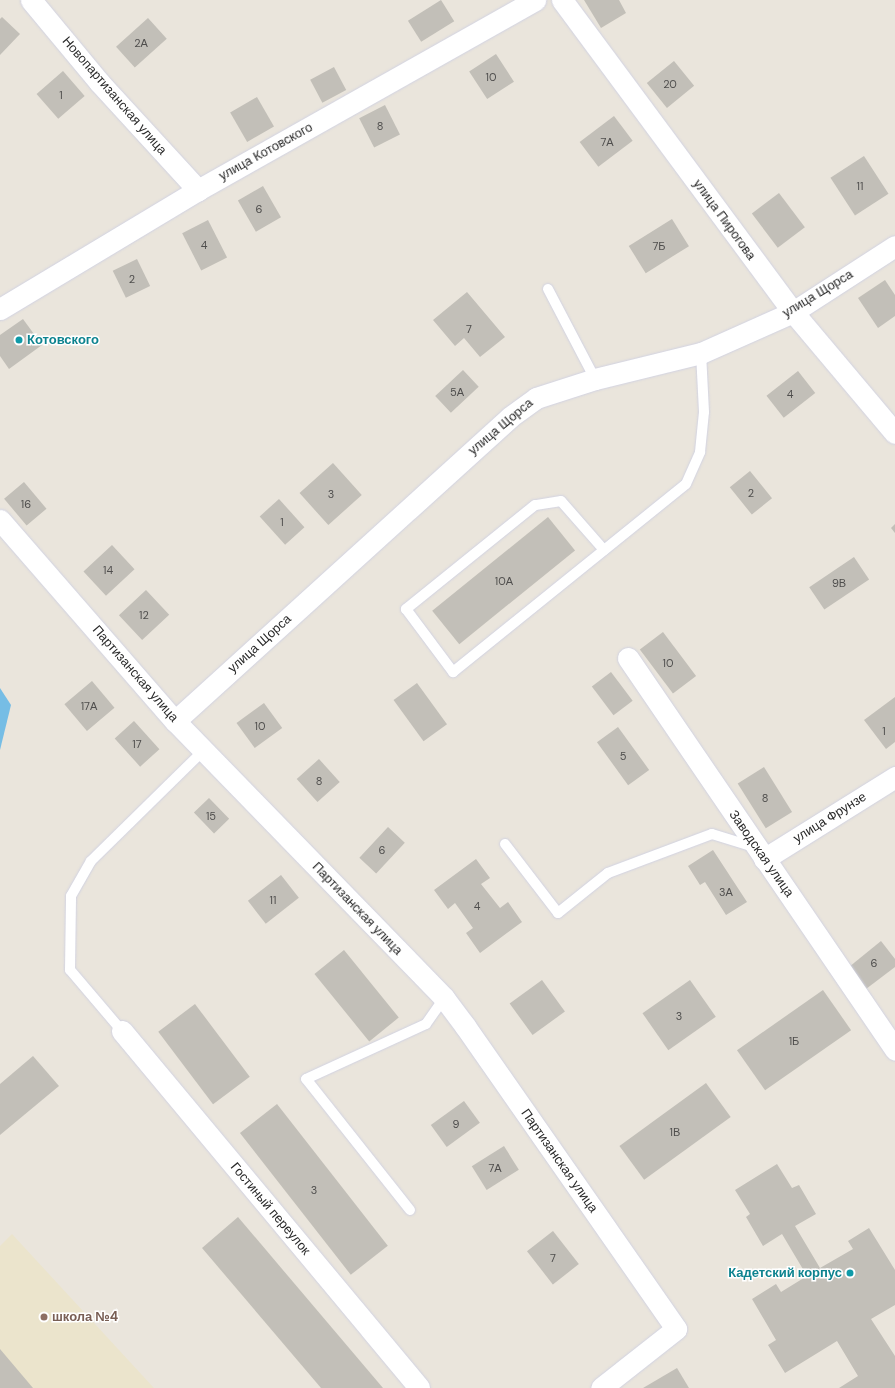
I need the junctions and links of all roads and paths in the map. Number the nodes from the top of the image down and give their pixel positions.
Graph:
1 (31, 0) edge
2 (535, 0) edge
3 (562, 0) edge
4 (198, 190) junction
5 (895, 246) edge
6 (548, 289) dead end
7 (0, 309) edge
8 (792, 312) junction
9 (702, 353) junction
10 (595, 379) junction
11 (895, 434) edge
12 (0, 520) edge
13 (604, 550) junction
14 (628, 658) dead end
15 (175, 721) junction
16 (204, 750) junction
17 (895, 777) edge
18 (505, 844) dead end
19 (760, 853) junction
20 (444, 998) junction
21 (122, 1031) joint
22 (895, 1050) edge
23 (410, 1210) dead end
24 (419, 1388) edge
25 (601, 1388) edge

1 - 4 street, Новопартизанская улица
2 - 4 street, улица Котовского
3 - 8 street, улица Пирогова
4 - 7 street, улица Котовского
5 - 8 street, улица Щорса
6 - 10 lane
8 - 9 street, улица Щорса
8 - 11 street, улица Пирогова
9 - 10 street, улица Щорса
9 - 13 lane
10 - 15 street, улица Щорса
12 - 15 street, Партизанская улица
13 - 13 lane
14 - 19 street, Заводская улица
15 - 16 street, Партизанская улица
16 - 20 street, Партизанская улица
16 - 21 lane
17 - 19 street, улица Фрунзе
18 - 19 lane
19 - 22 street, Заводская улица
20 - 23 lane
20 - 25 street, Партизанская улица
21 - 24 street, Гостиный переулок

